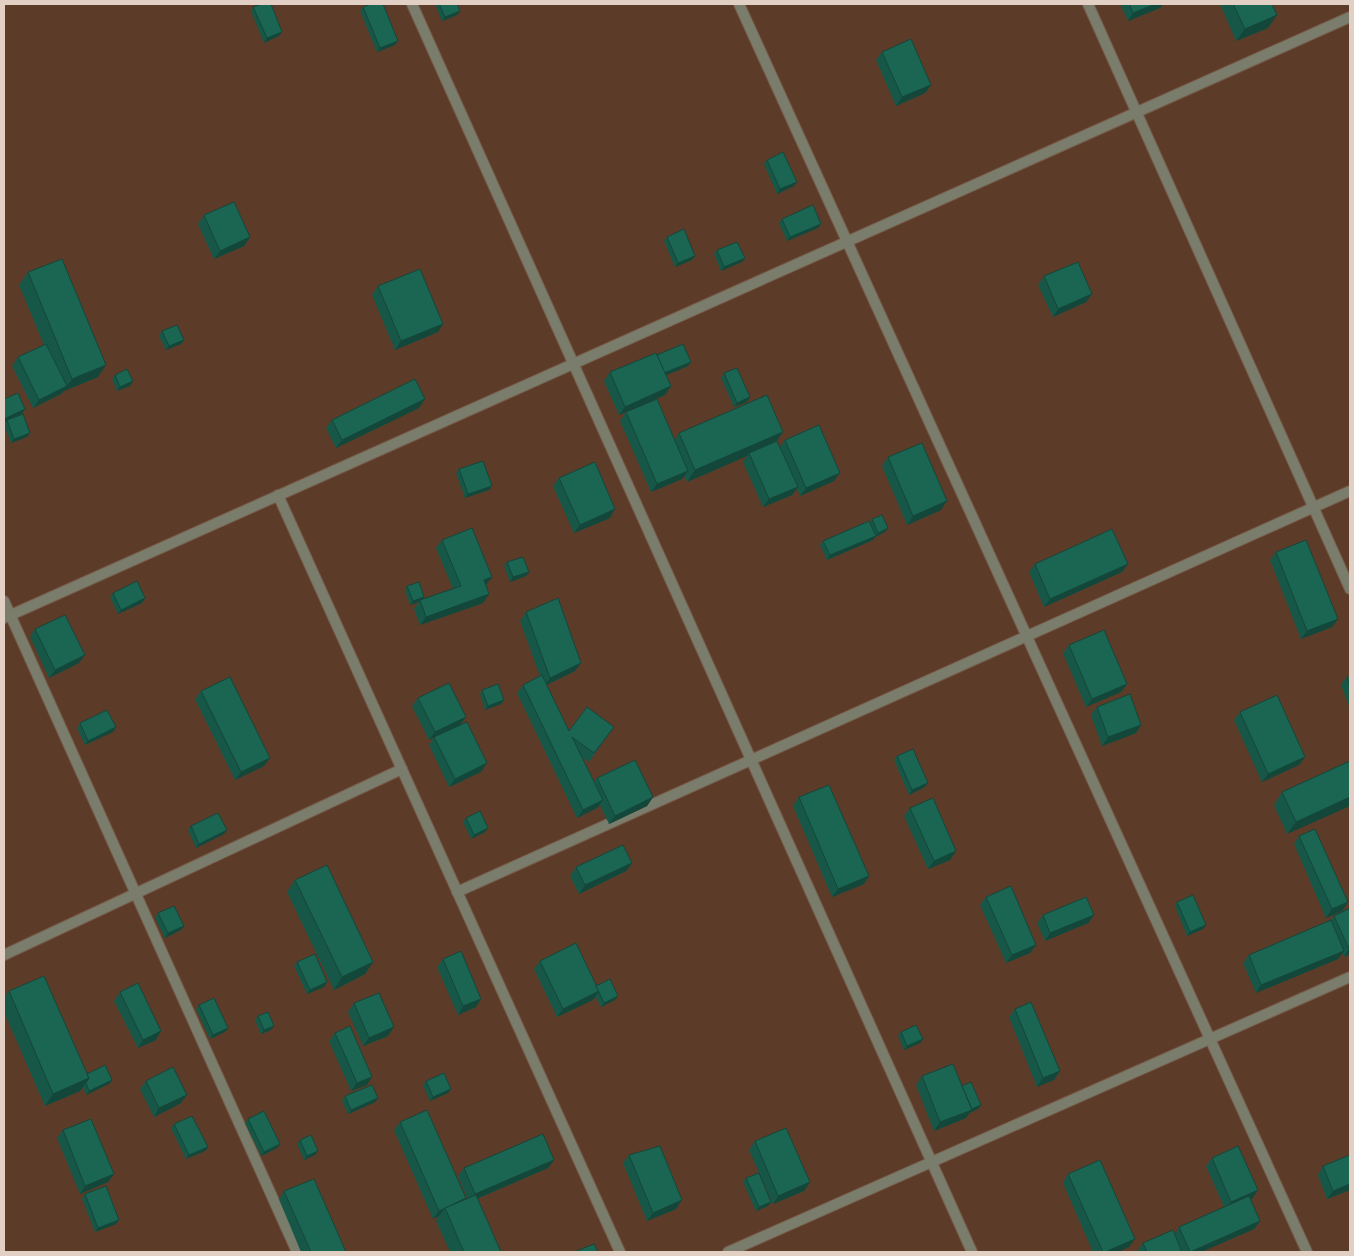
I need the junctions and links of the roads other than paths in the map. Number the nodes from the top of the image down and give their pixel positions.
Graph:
1 (412, 4) edge
2 (739, 4) edge
3 (1088, 4) edge
4 (1350, 17) edge
5 (1137, 112) junction
6 (847, 242) junction
7 (573, 364) junction
8 (1350, 491) edge
9 (278, 495) junction
10 (1314, 507) junction
11 (1350, 589) edge
12 (4, 601) edge
13 (7, 617) edge
14 (1026, 636) junction
15 (751, 760) junction
16 (402, 769) junction
17 (457, 892) junction
18 (135, 894) junction
19 (4, 956) edge
20 (1350, 976) edge
21 (1210, 1039) junction
22 (931, 1162) junction
23 (297, 1252) edge
24 (620, 1252) edge
25 (728, 1252) edge
26 (972, 1252) edge
27 (1307, 1252) edge

1 - 7 street
2 - 6 street
3 - 5 street
4 - 5 street
5 - 6 street
5 - 10 street
6 - 7 street
6 - 14 street
7 - 9 street
7 - 15 street
8 - 10 street
9 - 13 street
9 - 16 street
10 - 11 street
10 - 14 street
12 - 13 street
13 - 18 street
14 - 15 street
14 - 21 street
15 - 17 street
15 - 22 street
16 - 17 street
16 - 18 street
17 - 24 street
18 - 19 street
18 - 23 street
20 - 21 street
21 - 22 street
21 - 27 street
22 - 25 street
22 - 26 street

